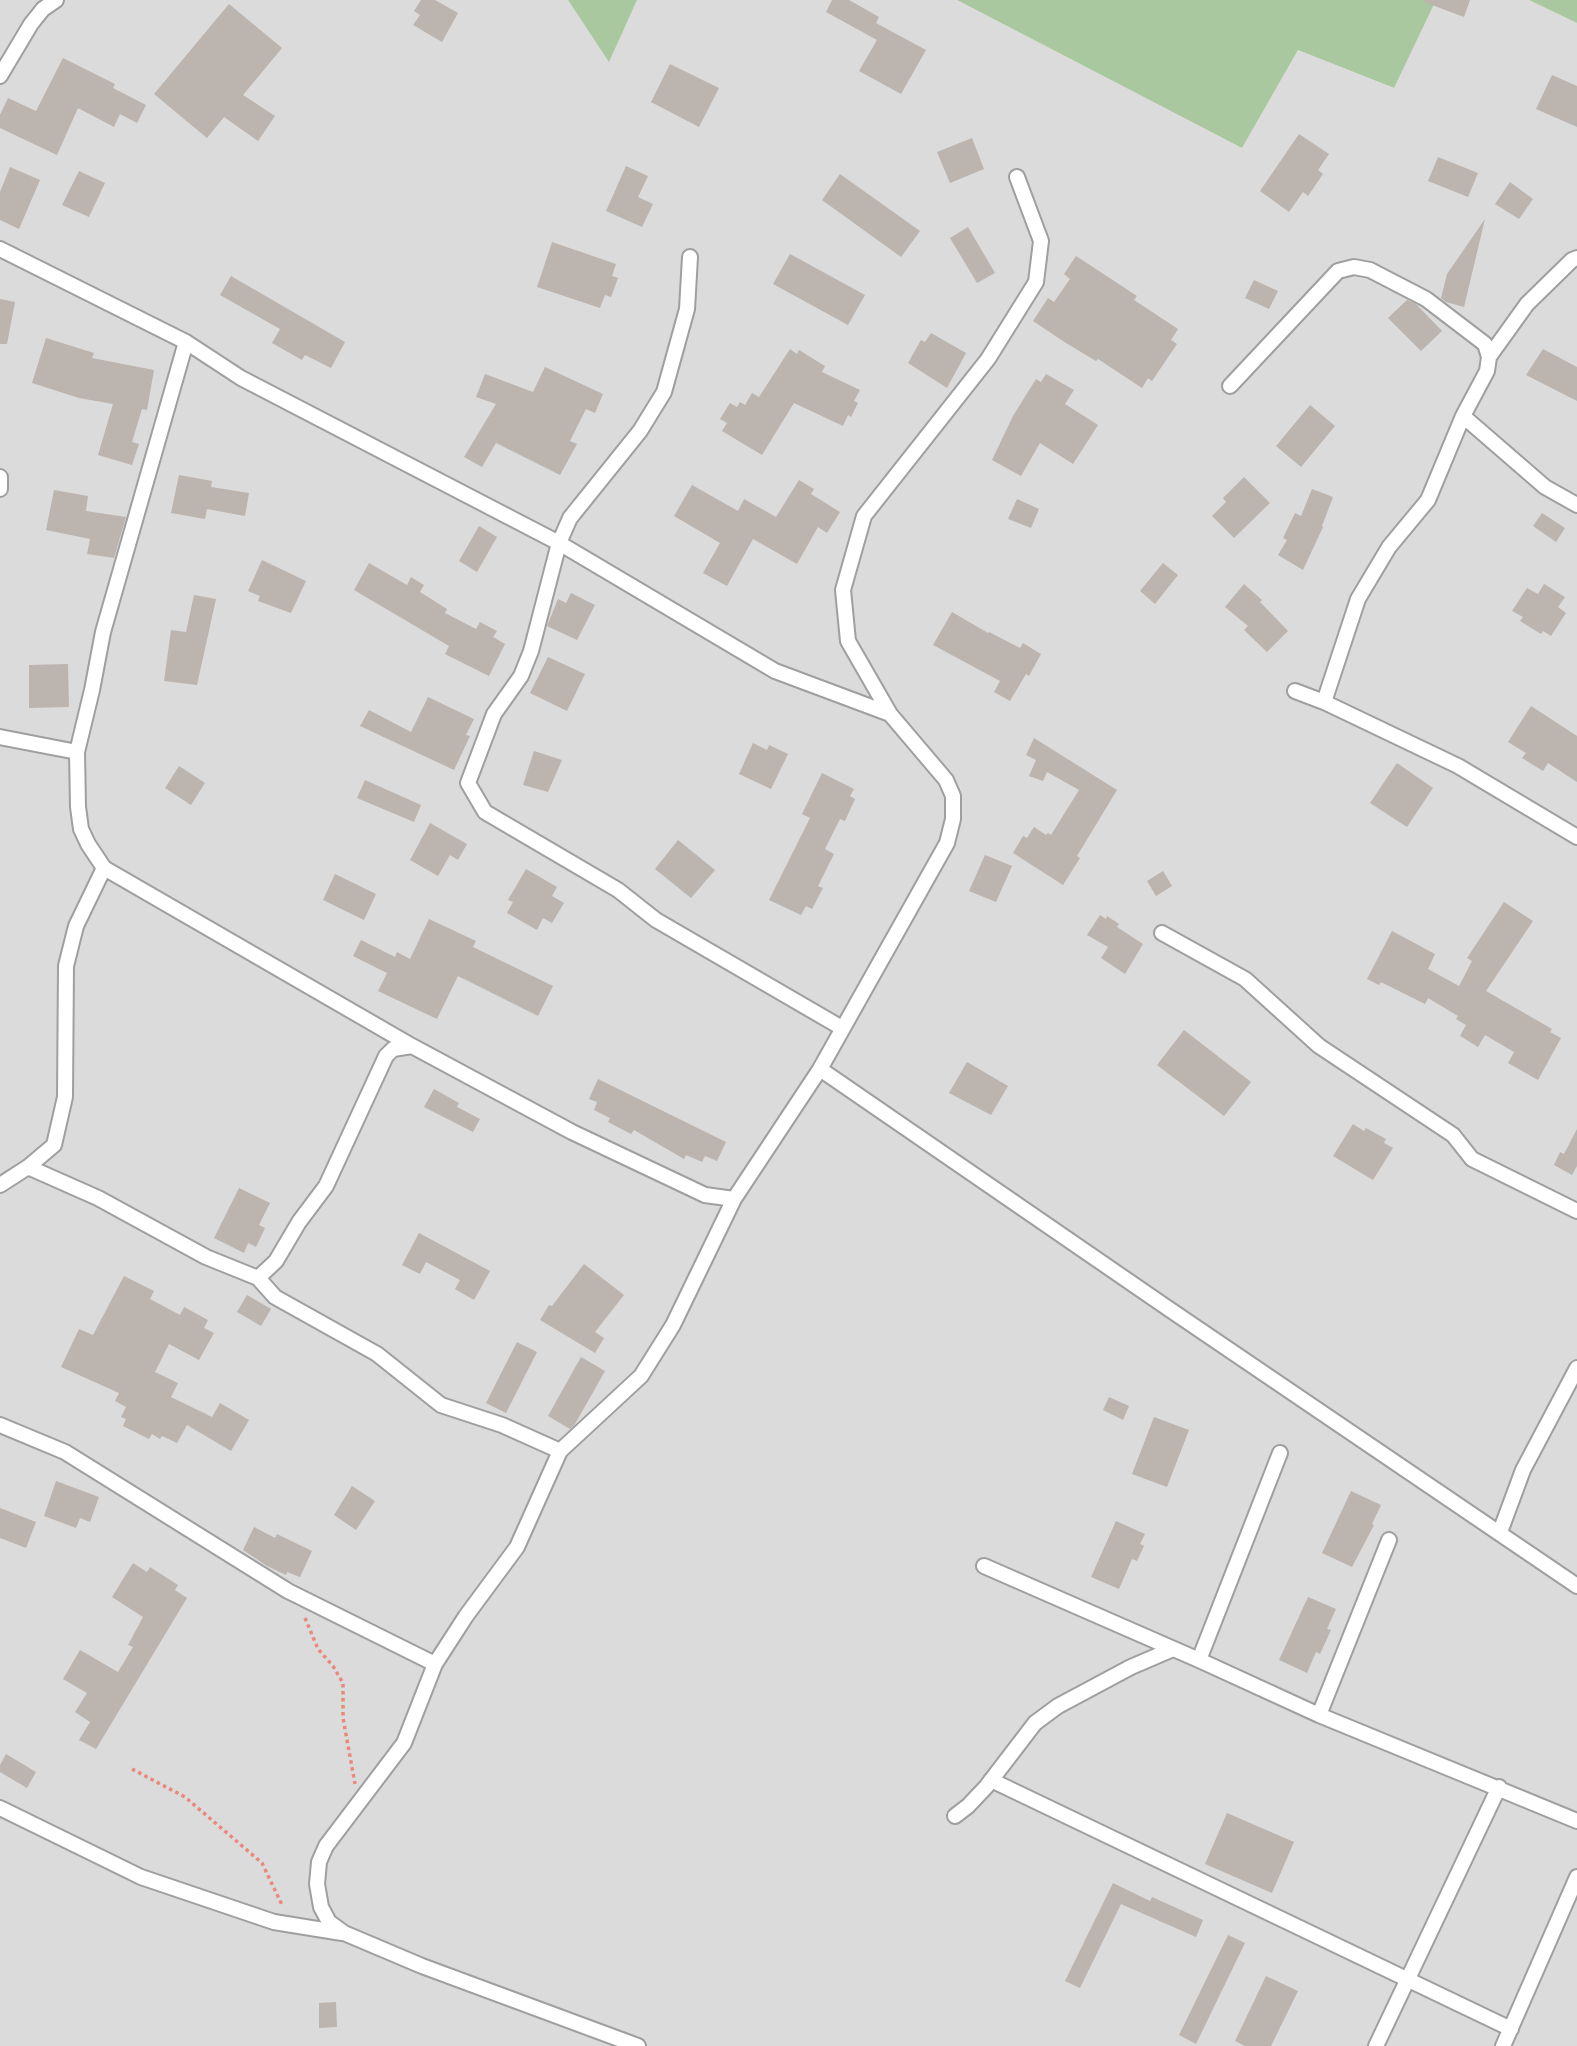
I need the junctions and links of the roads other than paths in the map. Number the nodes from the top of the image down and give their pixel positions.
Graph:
1 (56, 0) edge
2 (0, 76) edge
3 (1017, 177) dead end
4 (0, 249) edge
5 (690, 257) dead end
6 (1577, 258) edge
7 (186, 342) junction
8 (1489, 358) junction
9 (1230, 386) dead end
10 (1464, 416) junction
11 (0, 477) edge
12 (0, 489) edge
13 (1577, 506) edge
14 (559, 543) junction
15 (1295, 691) dead end
16 (1324, 702) junction
17 (890, 714) junction
18 (0, 737) edge
19 (77, 752) junction
20 (1577, 837) edge
21 (104, 868) junction
22 (1162, 933) dead end
23 (842, 1028) junction
24 (412, 1046) junction
25 (820, 1069) junction
26 (27, 1167) junction
27 (0, 1185) edge
28 (734, 1199) junction
29 (1577, 1211) edge
30 (258, 1279) junction
31 (1577, 1368) edge
32 (0, 1425) edge
33 (560, 1451) junction
34 (1280, 1454) dead end
35 (1500, 1532) junction
36 (1389, 1540) dead end
37 (984, 1566) dead end
38 (1577, 1586) edge
39 (1173, 1649) junction
40 (1199, 1660) junction
41 (435, 1664) junction
42 (1320, 1715) junction
43 (991, 1780) junction
44 (1499, 1787) junction
45 (0, 1808) edge
46 (954, 1816) dead end
47 (1577, 1821) edge
48 (1577, 1877) edge
49 (344, 1933) junction
50 (1408, 1980) junction
51 (1511, 2029) junction
52 (638, 2046) edge
53 (1376, 2046) edge
54 (1503, 2046) edge

1 - 2 street
3 - 17 street
4 - 7 street
5 - 14 street
6 - 8 street
7 - 14 street
7 - 19 street
8 - 9 street
8 - 10 street
10 - 13 street
10 - 16 street
11 - 12 street
14 - 17 street
14 - 23 street
15 - 16 street
16 - 20 street
17 - 23 street
18 - 19 street
19 - 21 street
21 - 24 street
21 - 26 street
22 - 29 street
23 - 25 street
24 - 28 street
24 - 30 street
25 - 28 street
25 - 35 street
26 - 27 street
26 - 30 street
28 - 33 street
30 - 33 street
31 - 35 street
32 - 41 street
33 - 41 street
34 - 40 street
35 - 38 street
36 - 42 street
37 - 39 street
39 - 40 street
39 - 43 street
40 - 42 street
41 - 49 street
42 - 44 street
43 - 46 street
43 - 50 street
44 - 47 street
44 - 50 street
45 - 49 street
48 - 51 street
49 - 52 street
50 - 51 street
50 - 53 street
51 - 54 street

